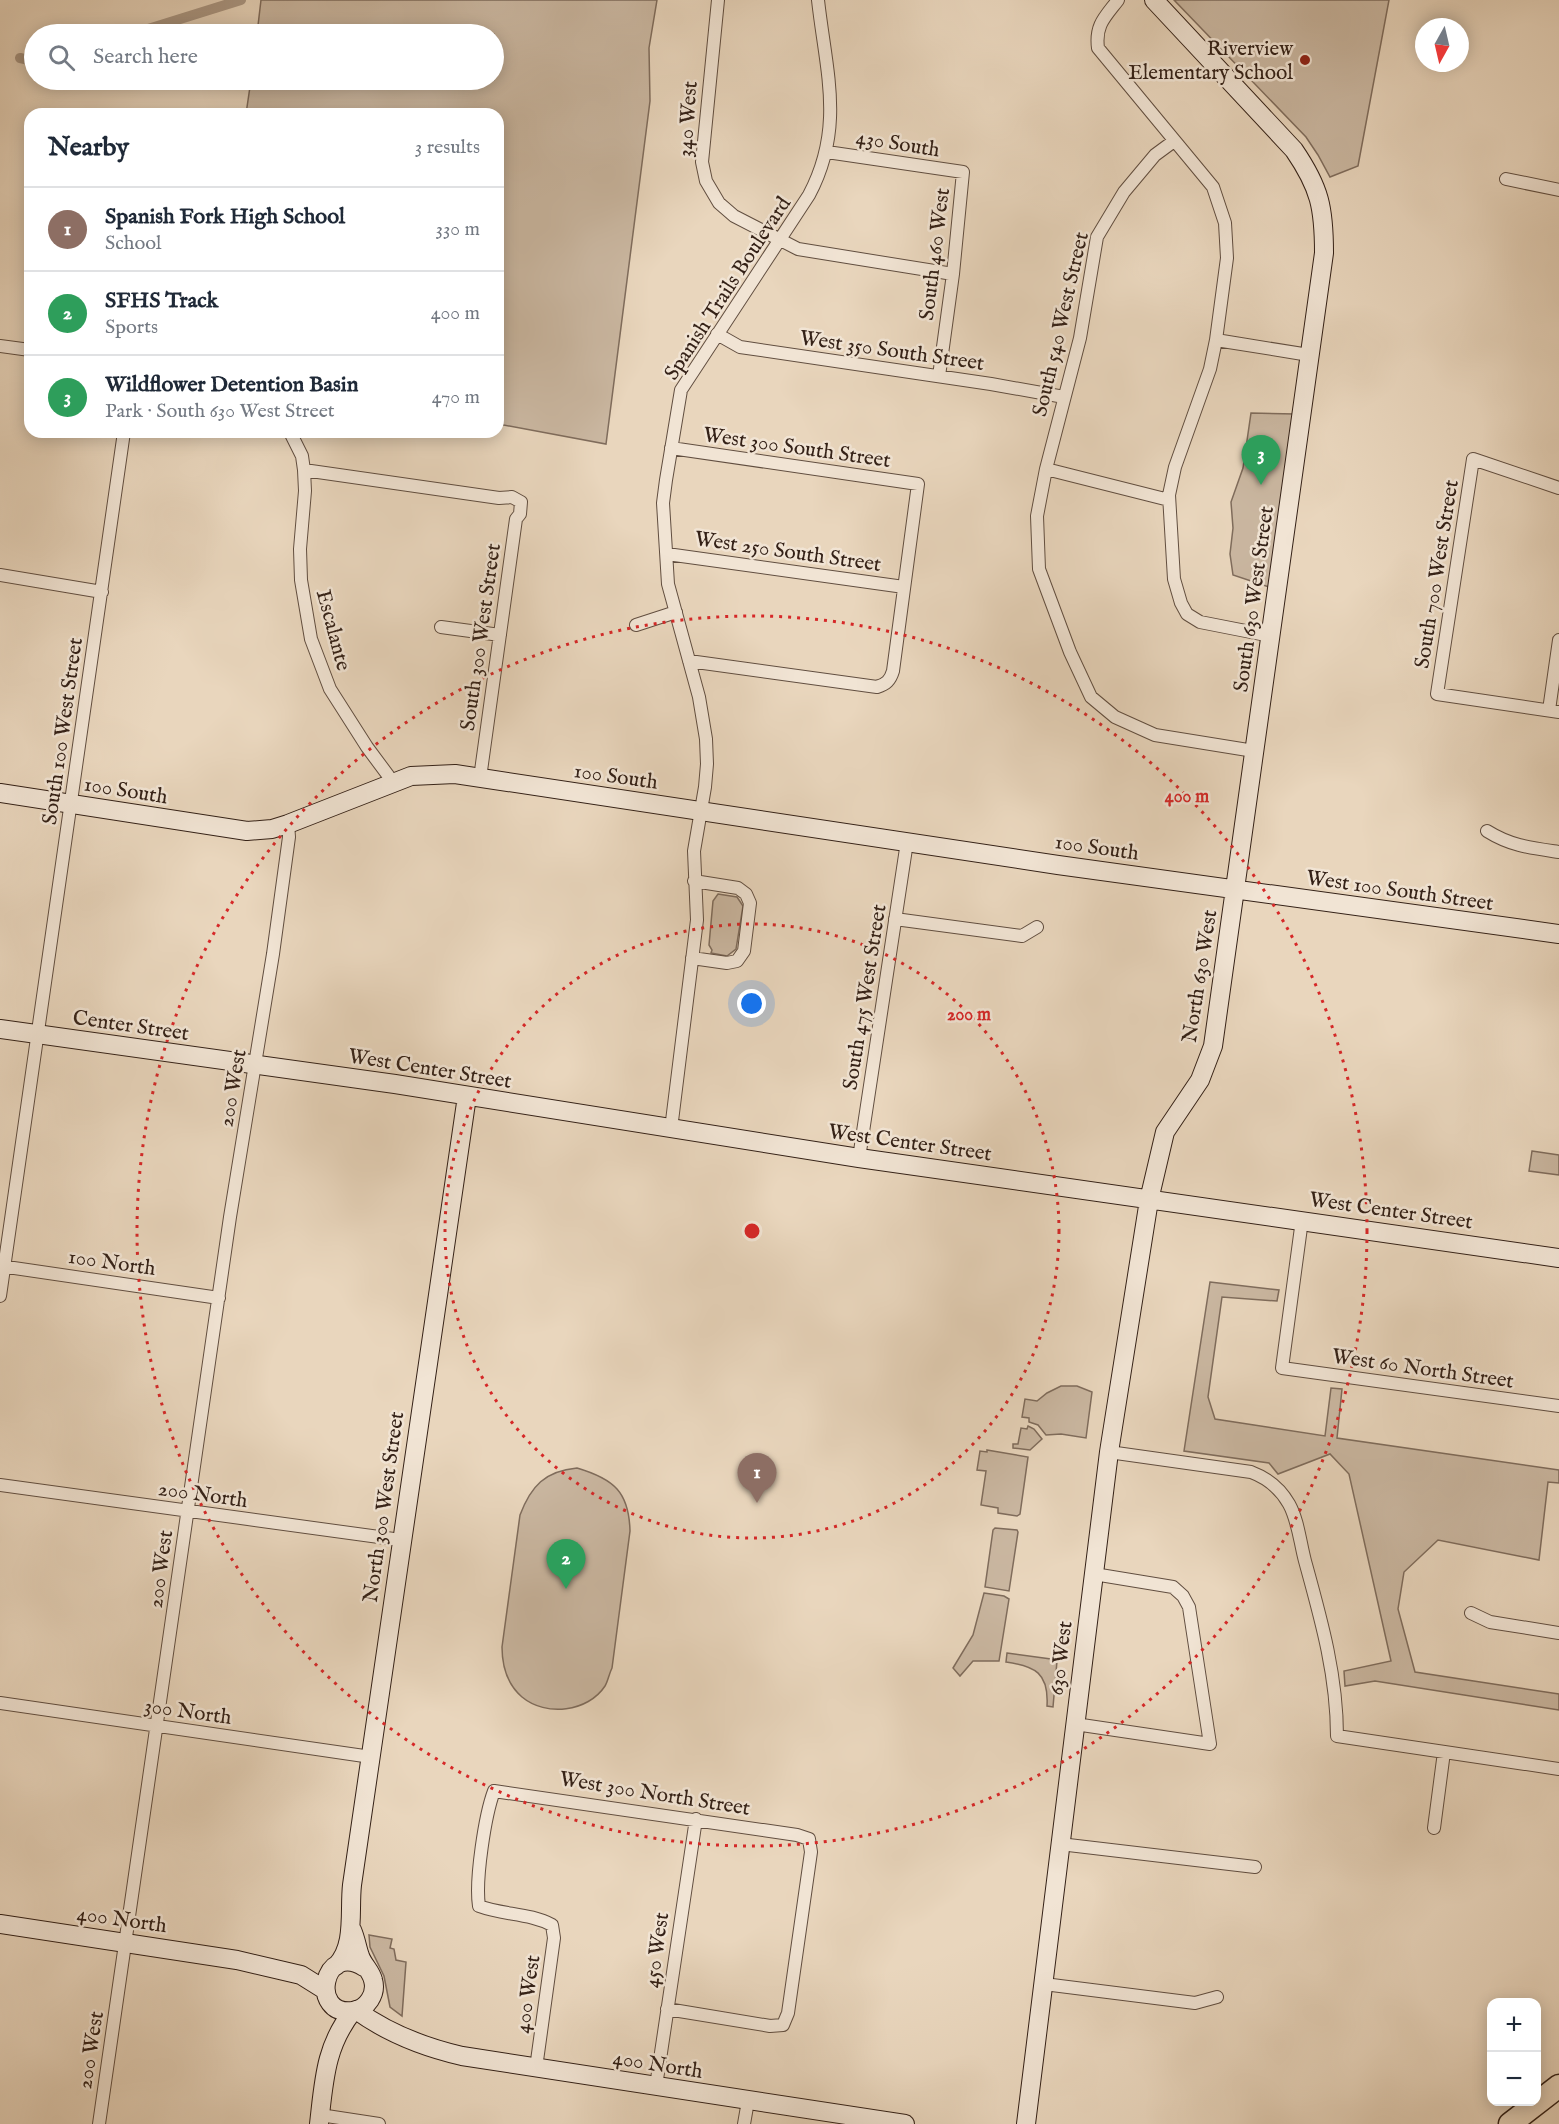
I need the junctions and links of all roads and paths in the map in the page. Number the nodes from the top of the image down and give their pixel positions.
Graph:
1 (718, 0) edge
2 (818, 0) edge
3 (1118, 0) edge
4 (1154, 0) edge
5 (1174, 141) junction
6 (827, 152) junction
7 (963, 172) joint
8 (1506, 179) dead end
9 (1559, 190) edge
10 (779, 240) junction
11 (953, 274) junction
12 (717, 334) junction
13 (1216, 340) junction
14 (0, 346) edge
15 (24, 349) edge
16 (1309, 355) junction
17 (939, 376) junction
18 (1064, 397) junction
19 (123, 438) edge
20 (293, 438) edge
21 (671, 448) junction
22 (1046, 469) junction
23 (304, 470) junction
24 (1559, 488) edge
25 (1169, 500) junction
26 (667, 554) junction
27 (0, 575) edge
28 (904, 586) junction
29 (102, 592) junction
30 (676, 612) junction
31 (636, 625) dead end
32 (441, 627) dead end
33 (500, 635) junction
34 (1271, 636) junction
35 (1559, 640) edge
36 (689, 661) junction
37 (1554, 711) edge
38 (1254, 751) junction
39 (480, 778) junction
40 (393, 782) junction
41 (0, 793) edge
42 (72, 804) junction
43 (701, 811) junction
44 (288, 824) junction
45 (1487, 831) dead end
46 (908, 842) junction
47 (1559, 852) edge
48 (694, 881) junction
49 (1234, 890) junction
50 (895, 919) junction
51 (1037, 927) dead end
52 (1559, 934) edge
53 (692, 958) junction
54 (0, 1029) edge
55 (39, 1035) junction
56 (256, 1065) junction
57 (466, 1096) junction
58 (671, 1129) junction
59 (860, 1158) junction
60 (1149, 1200) junction
61 (1302, 1220) junction
62 (1559, 1258) edge
63 (2, 1266) edge
64 (0, 1296) edge
65 (219, 1298) junction
66 (1559, 1406) edge
67 (1109, 1452) junction
68 (0, 1485) edge
69 (188, 1512) junction
70 (401, 1540) junction
71 (1094, 1574) junction
72 (1472, 1612) dead end
73 (1559, 1633) edge
74 (0, 1703) edge
75 (1075, 1724) junction
76 (158, 1726) junction
77 (1444, 1752) junction
78 (371, 1757) junction
79 (1559, 1769) edge
80 (696, 1819) junction
81 (1434, 1828) dead end
82 (1060, 1844) junction
83 (1255, 1867) dead end
84 (0, 1924) edge
85 (350, 1925) junction
86 (552, 1925) joint
87 (126, 1942) junction
88 (237, 1959) junction
89 (364, 1967) junction
90 (334, 1968) junction
91 (1044, 1984) junction
92 (374, 1989) junction
93 (326, 1993) junction
94 (1216, 1996) dead end
95 (667, 2009) junction
96 (354, 2011) junction
97 (406, 2039) junction
98 (327, 2061) junction
99 (536, 2067) junction
100 (656, 2086) junction
101 (1559, 2086) edge
102 (748, 2101) junction
103 (319, 2120) edge
104 (879, 2122) edge
105 (99, 2124) edge
106 (379, 2124) edge
107 (744, 2124) edge
108 (905, 2124) edge
109 (1026, 2124) edge
110 (1510, 2124) edge

1 - 10 street, 340 West
2 - 6 street, Spanish Trails Boulevard
3 - 5 street
4 - 16 street, South 630 West Street
5 - 13 street
5 - 18 street, South 540 West Street
6 - 7 street, 430 South
6 - 10 street, Spanish Trails Boulevard
7 - 11 street, South 460 West
8 - 9 street
10 - 11 street, 340 West
10 - 12 street, Spanish Trails Boulevard
11 - 17 street, South 460 West
12 - 17 street, West 350 South Street
12 - 21 street, Spanish Trails Boulevard
13 - 16 street
13 - 25 street
14 - 15 street
16 - 34 street, South 630 West Street
17 - 18 street, West 350 South Street
18 - 22 street, South 540 West Street
19 - 29 street, South 100 West Street
20 - 23 street, Escalante
21 - 26 street, Spanish Trails Boulevard
21 - 28 street, West 300 South Street
22 - 25 street
22 - 38 street, South 540 West Street
23 - 33 street, South 300 West Street
23 - 40 street, Escalante
24 - 37 street, South 700 West Street
25 - 34 street
26 - 28 street, West 250 South Street
26 - 30 street, Spanish Trails Boulevard
27 - 29 street
28 - 36 street
29 - 42 street, South 100 West Street
30 - 31 street
30 - 36 street, Spanish Trails Boulevard
32 - 33 street
33 - 39 street, South 300 West Street
34 - 38 street, South 630 West Street
35 - 37 street
36 - 43 street, Spanish Trails Boulevard
38 - 49 street, South 630 West Street
39 - 40 street, 100 South
39 - 43 street, 100 South
40 - 44 street, 100 South
41 - 42 street, 100 South
42 - 44 street, 100 South
42 - 55 street, South 100 West Street
43 - 46 street, 100 South
43 - 48 street, Spanish Trails Boulevard
44 - 56 street, 200 West
45 - 47 street
46 - 49 street, 100 South
46 - 50 street, South 475 West Street
48 - 53 street, Spanish Trails Boulevard
48 - 53 street
49 - 52 street, West 100 South Street
49 - 60 street, North 630 West
50 - 51 street
50 - 59 street, South 475 West Street
53 - 58 street, Spanish Trails Boulevard
54 - 55 street, Center Street
55 - 56 street, Center Street
55 - 63 street, South 100 West Street
56 - 57 street, West Center Street
56 - 65 street, 200 West
57 - 58 street, West Center Street
57 - 70 street, North 300 West Street
58 - 59 street, West Center Street
59 - 60 street, West Center Street
60 - 61 street, West Center Street
60 - 67 street, 630 West
61 - 62 street, West Center Street
61 - 66 street, West 60 North Street
63 - 64 street, South 100 West Street
63 - 65 street, 100 North
65 - 69 street, 200 West
67 - 71 street, 630 West
67 - 77 street
68 - 69 street, 200 North
69 - 70 street, 200 North
69 - 76 street, 200 West
70 - 78 street, North 300 West Street
71 - 75 street, 630 West
71 - 75 street
72 - 73 street
74 - 76 street, 300 North
75 - 82 street, 630 West
76 - 78 street, 300 North
76 - 87 street, 200 West
77 - 79 street
77 - 81 street
78 - 85 street, North 300 West Street
80 - 86 street, West 300 North Street
80 - 95 street, 450 West
80 - 95 street, West 300 North Street
82 - 83 street
82 - 91 street, 630 West
84 - 87 street, 400 North
85 - 89 street
85 - 90 street
86 - 99 street, 400 West
87 - 88 street, 400 North
87 - 105 street, 200 West
88 - 90 street, 400 North
88 - 93 street, 400 North
89 - 90 street
89 - 92 street
90 - 93 street
91 - 94 street
91 - 109 street, 630 West
92 - 96 street
92 - 97 street, 400 North
93 - 96 street
93 - 98 street
95 - 100 street, 450 West
96 - 97 street, 400 North
96 - 98 street
97 - 99 street, 400 North
98 - 103 street
99 - 100 street, 400 North
100 - 102 street, 400 North
101 - 110 highway
102 - 104 street, 400 North
102 - 107 street
103 - 106 street
104 - 108 street, 400 North

